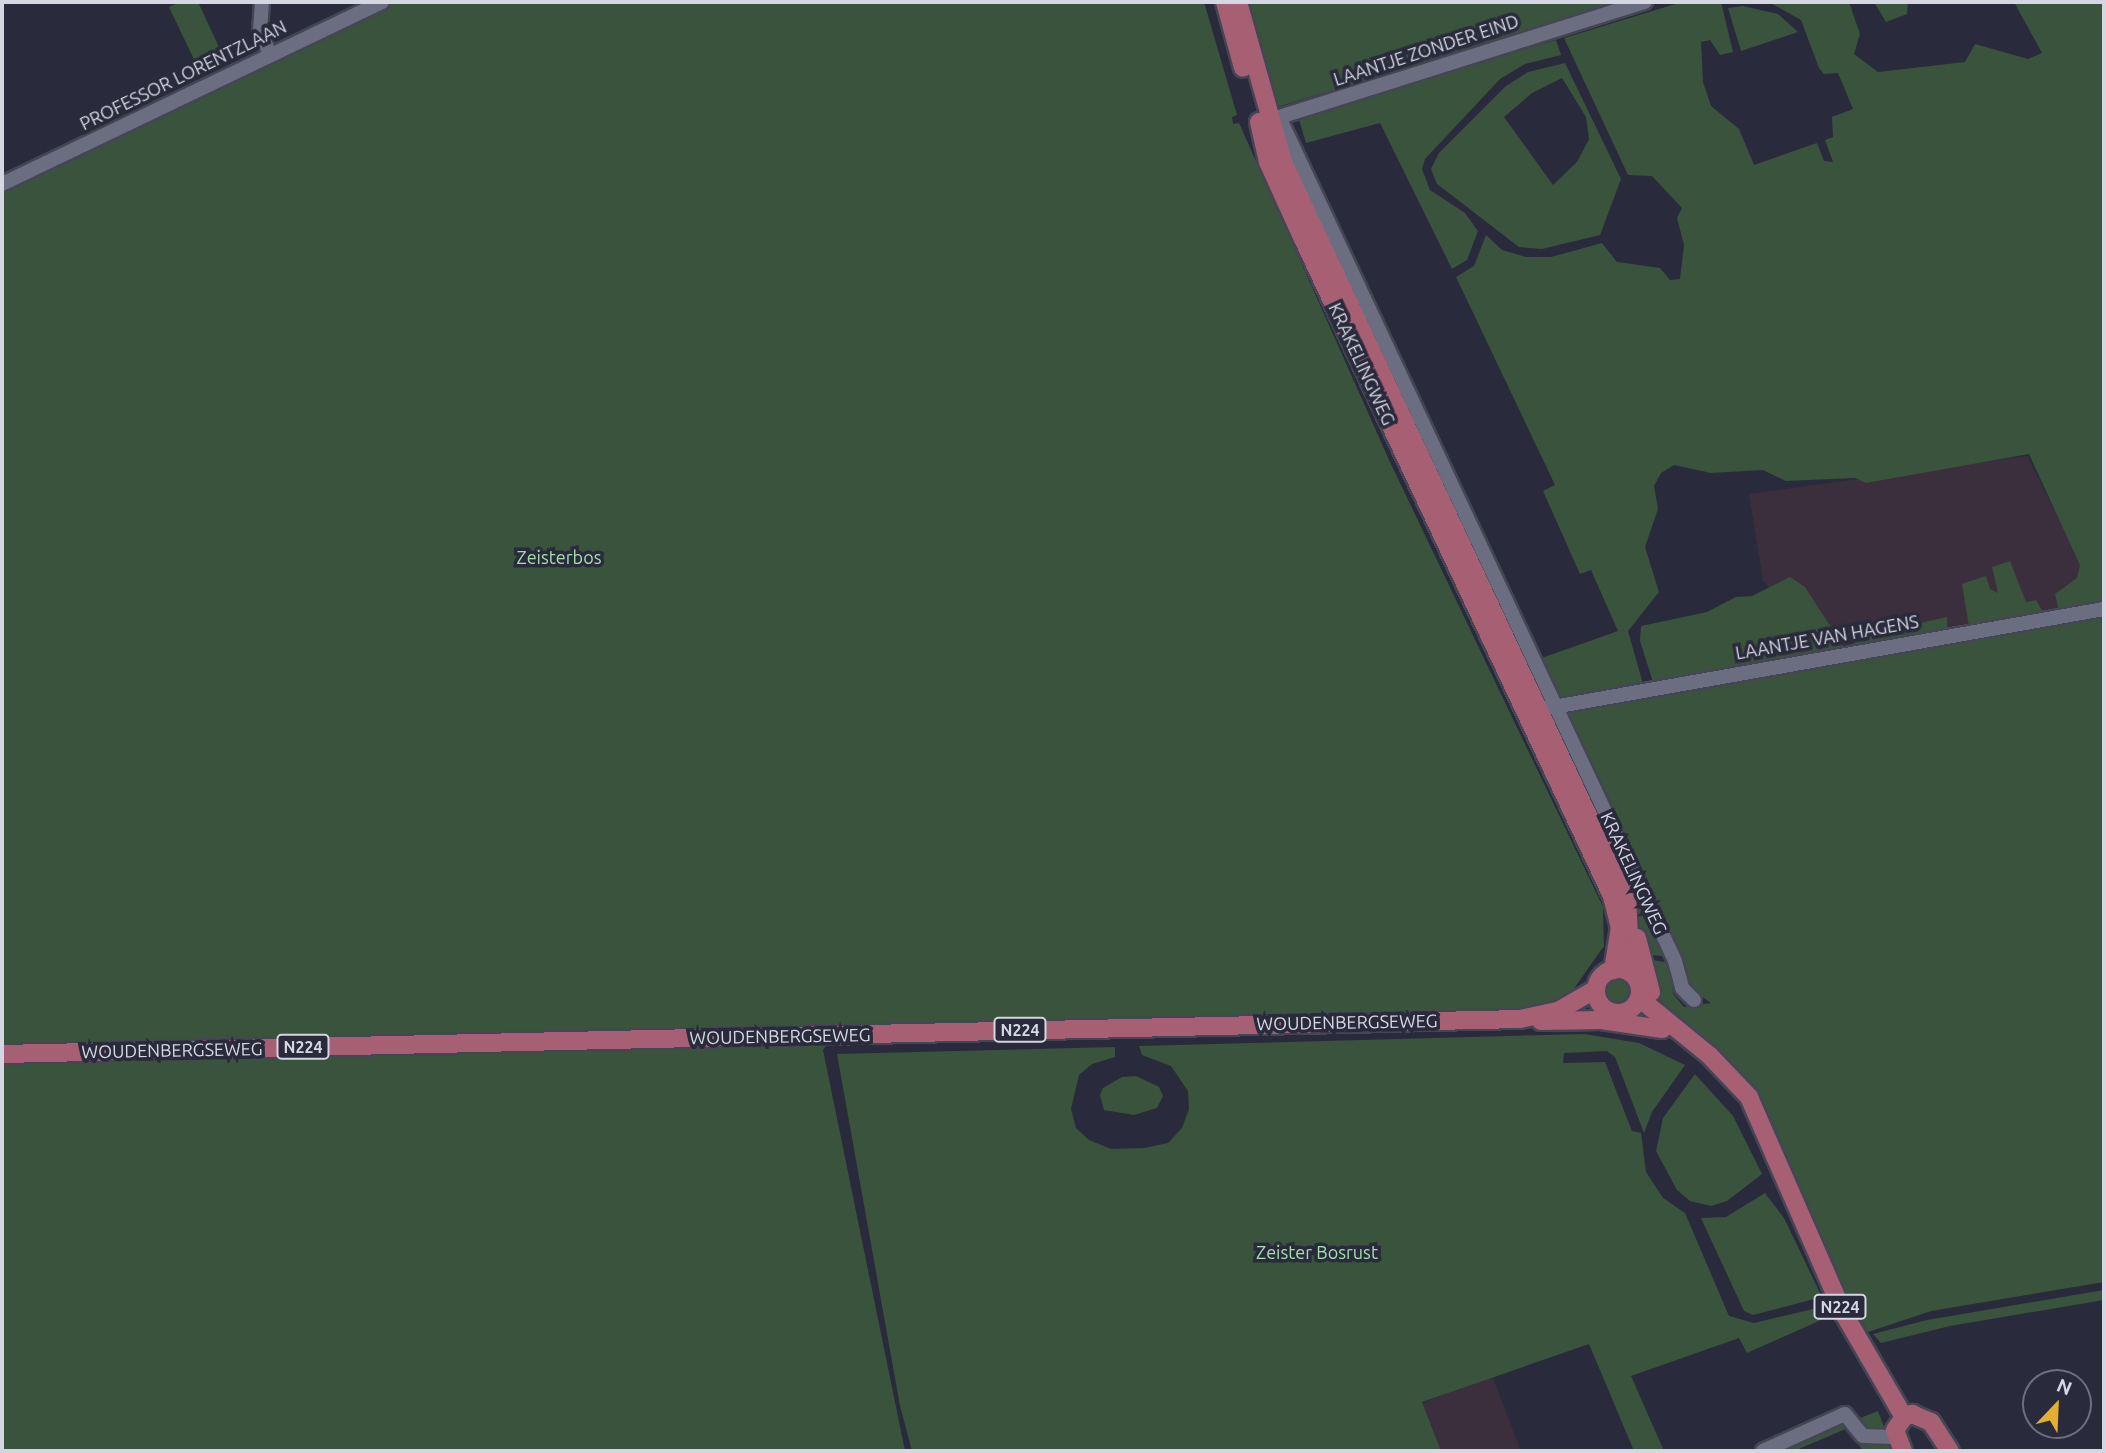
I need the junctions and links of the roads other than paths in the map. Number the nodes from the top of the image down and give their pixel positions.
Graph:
1 (262, 2) edge
2 (382, 2) edge
3 (1225, 2) edge
4 (1238, 2) edge
5 (1645, 2) edge
6 (270, 55) junction
7 (1268, 119) junction
8 (2, 184) edge
9 (2104, 609) edge
10 (1542, 710) junction
11 (1632, 925) junction
12 (1613, 970) junction
13 (1631, 973) junction
14 (1596, 989) junction
15 (1694, 1000) dead end
16 (1634, 1004) junction
17 (1603, 1008) junction
18 (1558, 1011) junction
19 (1530, 1018) junction
20 (1663, 1025) junction
21 (2, 1054) edge
22 (1904, 1417) junction
23 (1899, 1444) edge
24 (1763, 1451) edge
25 (1950, 1451) edge

1 - 6 street
2 - 6 street, PROFESSOR LORENTZLAAN
3 - 7 main road, KRAKELINGWEG
4 - 7 main road, KRAKELINGWEG
5 - 7 street, LAANTJE ZONDER EIND
6 - 8 street, PROFESSOR LORENTZLAAN
7 - 10 main road, KRAKELINGWEG
9 - 10 street, LAANTJE VAN HAGENS
10 - 11 main road, KRAKELINGWEG
10 - 12 main road, KRAKELINGWEG
10 - 15 street, KRAKELINGWEG
11 - 13 main road, KRAKELINGWEG
11 - 20 main road
12 - 13 main road
12 - 14 main road, N224
13 - 16 main road
14 - 17 main road
14 - 18 main road, WOUDENBERGSEWEG / N224
16 - 17 main road, N224
16 - 20 main road, N224
17 - 18 main road, WOUDENBERGSEWEG / N224
18 - 19 main road, WOUDENBERGSEWEG / N224
19 - 20 main road, N224
19 - 21 main road, WOUDENBERGSEWEG / N224
20 - 22 main road, N224
22 - 23 main road
22 - 25 main road
23 - 24 street

